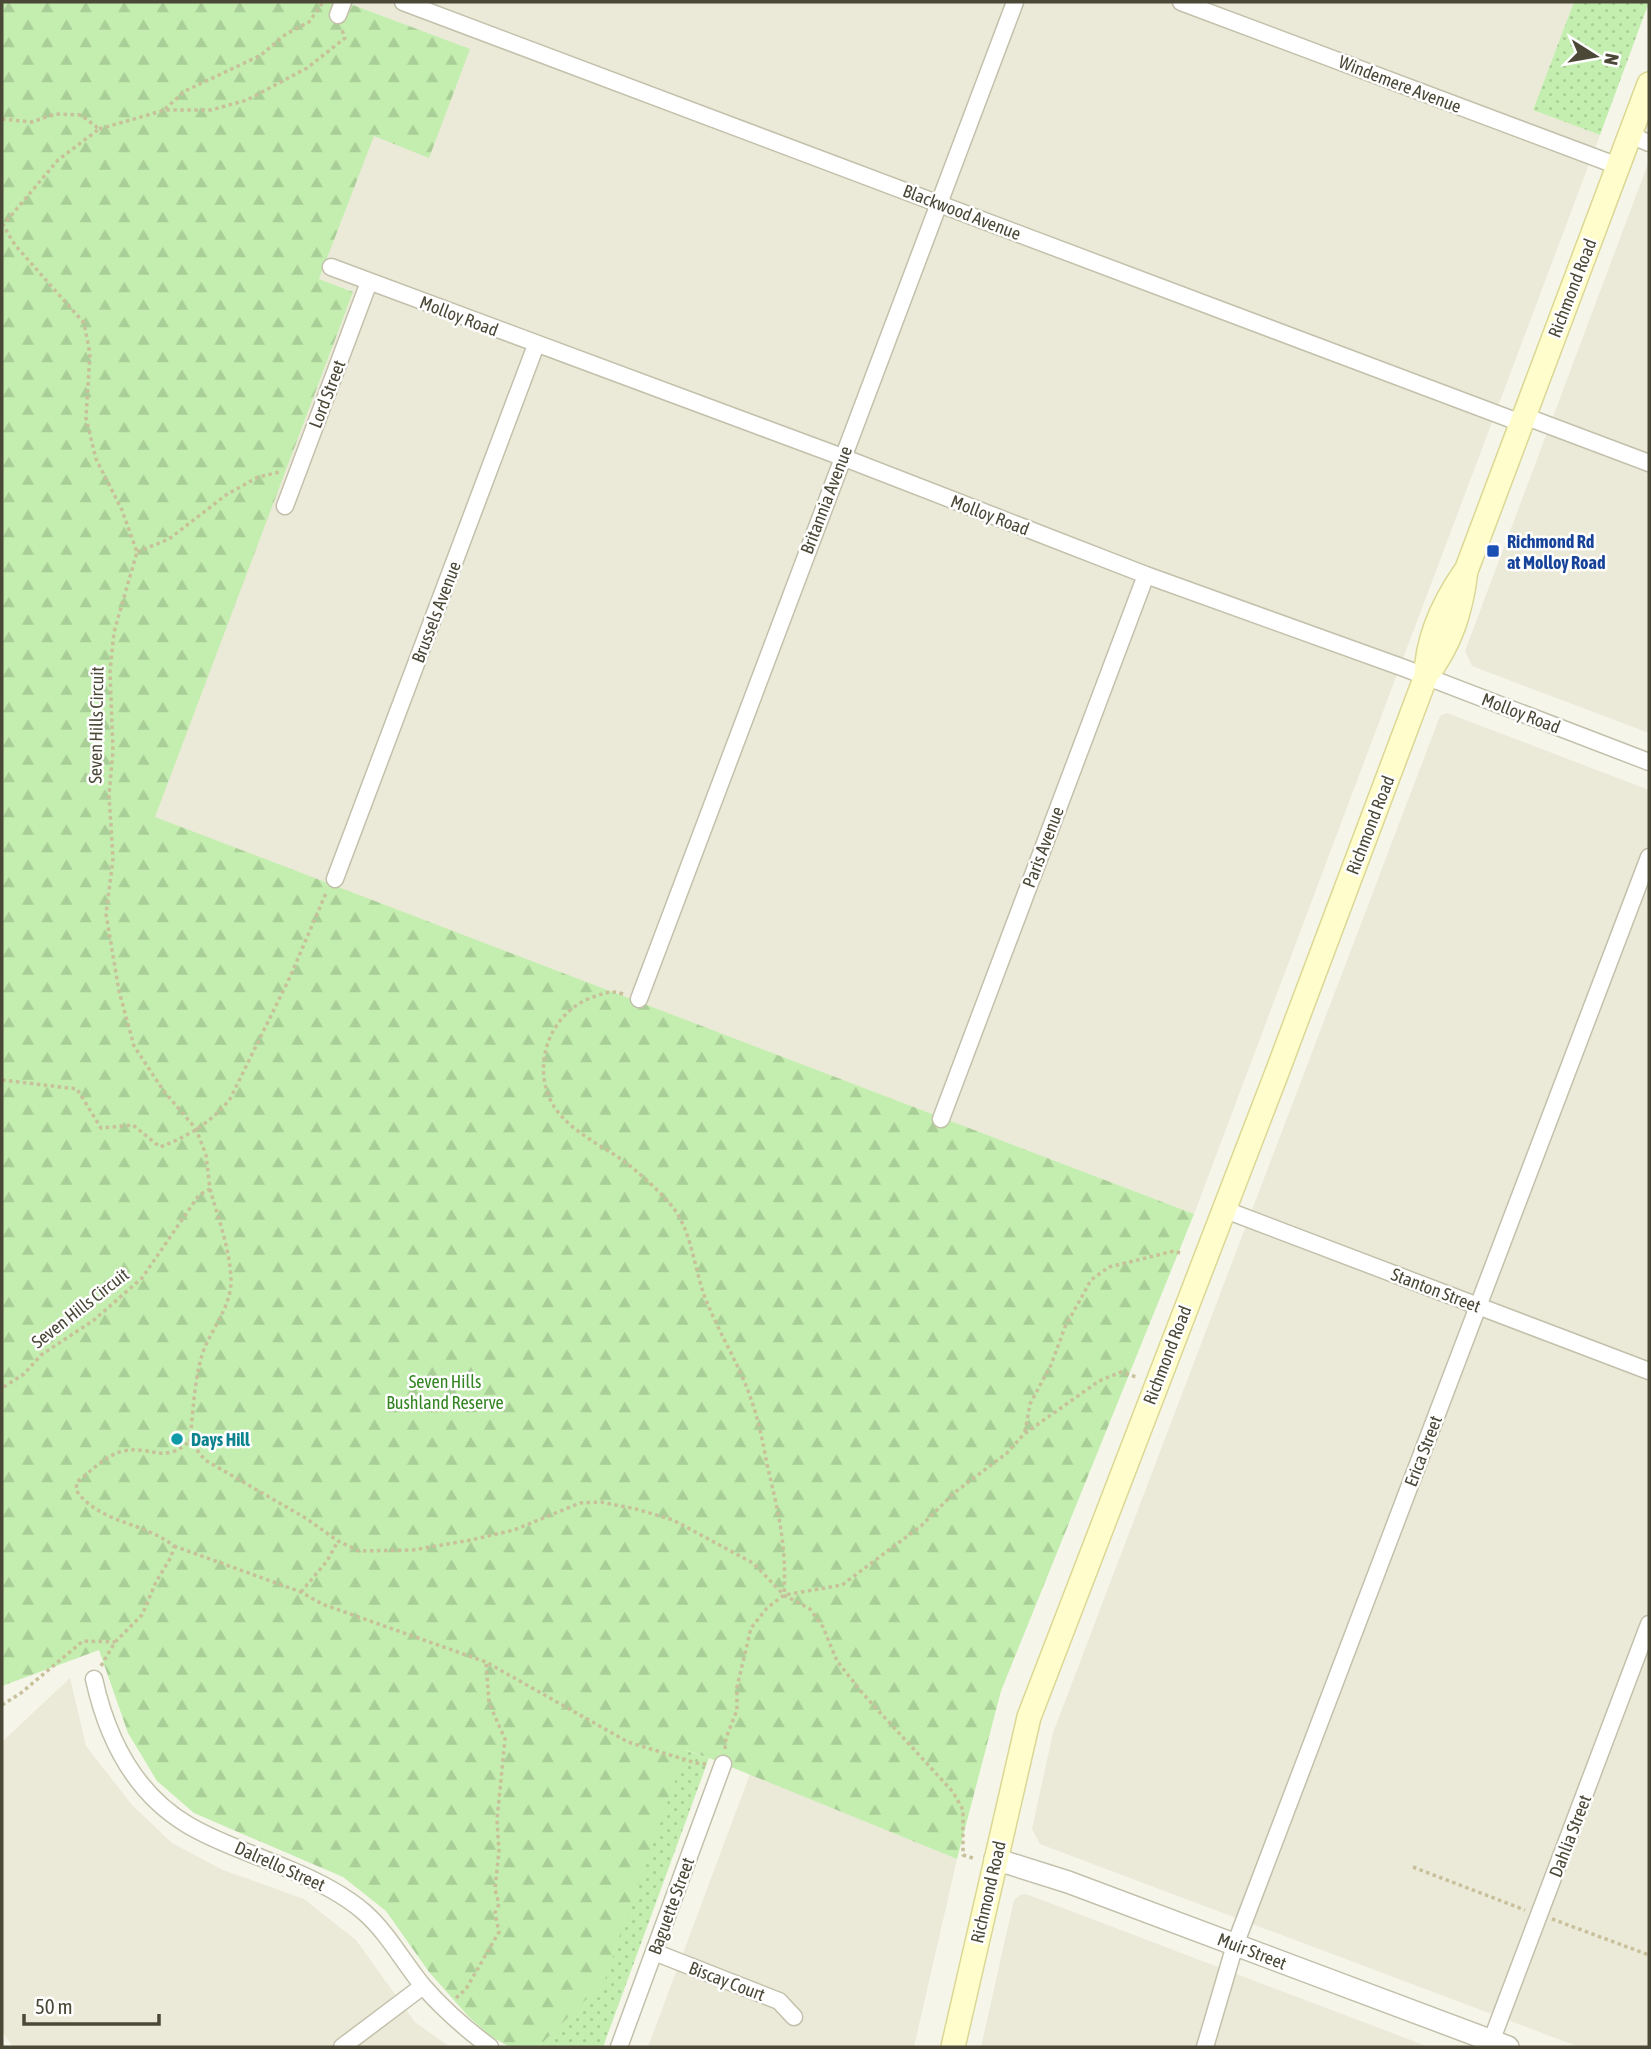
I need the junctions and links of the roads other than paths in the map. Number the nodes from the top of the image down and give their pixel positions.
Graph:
1 (403, 2) edge
2 (1015, 2) edge
3 (1181, 2) edge
4 (1649, 84) edge
5 (1640, 139) edge
6 (1618, 166) junction
7 (938, 203) junction
8 (331, 267) dead end
9 (369, 282) junction
10 (536, 345) junction
11 (1522, 419) junction
12 (842, 457) junction
13 (1649, 463) edge
14 (285, 506) dead end
15 (1146, 575) junction
16 (1426, 676) junction
17 (1649, 762) edge
18 (1649, 857) edge
19 (335, 879) road end
20 (639, 999) road end
21 (941, 1119) dead end
22 (1223, 1209) junction
23 (1478, 1306) junction
24 (1649, 1371) edge
25 (1649, 1624) edge
26 (94, 1679) road end
27 (723, 1764) road end
28 (995, 1860) junction
29 (1235, 1945) junction
30 (654, 1952) junction
31 (423, 1986) junction
32 (794, 2017) dead end
33 (1496, 2045) edge
34 (342, 2047) edge
35 (490, 2047) edge
36 (619, 2047) edge
37 (953, 2047) edge
38 (1205, 2047) edge

1 - 7 street, Blackwood Avenue
2 - 7 street, Britannia Avenue
3 - 6 street, Windemere Avenue
4 - 5 main road, Richmond Road
5 - 6 main road, Richmond Road
6 - 11 main road, Richmond Road
7 - 11 street, Blackwood Avenue
7 - 12 street, Britannia Avenue
8 - 9 street, Molloy Road
9 - 10 street, Molloy Road
9 - 14 street, Lord Street
10 - 12 street, Molloy Road
10 - 19 street, Brussels Avenue
11 - 13 street, Blackwood Avenue
11 - 16 main road, Richmond Road
12 - 15 street, Molloy Road
12 - 20 street, Britannia Avenue
15 - 16 street, Molloy Road
15 - 21 street, Paris Avenue
16 - 17 street, Molloy Road
16 - 22 main road, Richmond Road
18 - 23 street, Erica Street
22 - 23 street, Stanton Street
22 - 28 main road, Richmond Road
23 - 24 street, Stanton Street
23 - 29 street, Erica Street
25 - 33 street, Dahlia Street
26 - 31 street, Dalrello Street
27 - 30 street, Baguette Street
28 - 29 street, Muir Street
28 - 37 main road, Richmond Road
29 - 33 street, Muir Street
29 - 38 street, Erica Street
30 - 32 street, Biscay Court
30 - 36 street, Baguette Street
31 - 34 street
31 - 35 street, Dalrello Street

